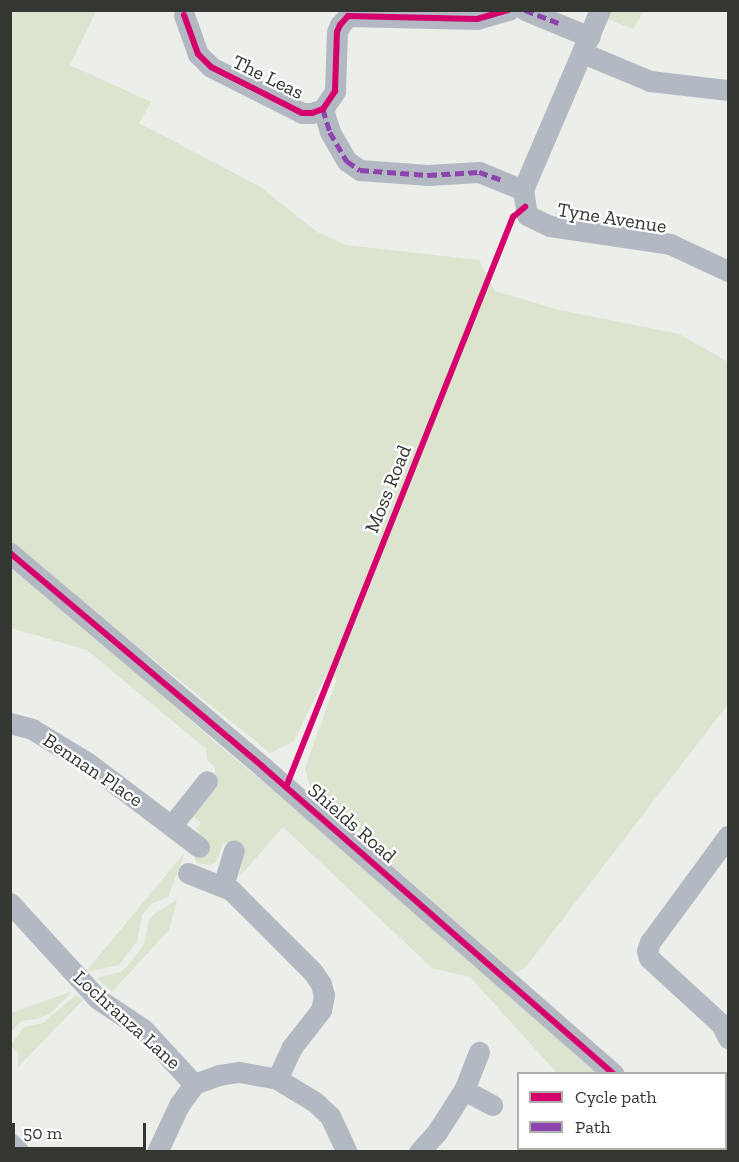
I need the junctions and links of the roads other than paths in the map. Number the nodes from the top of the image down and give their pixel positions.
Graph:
1 (509, 10) edge
2 (525, 10) edge
3 (600, 10) edge
4 (184, 15) dead end
5 (587, 45) junction
6 (729, 90) edge
7 (323, 109) junction
8 (523, 190) junction
9 (729, 271) edge
10 (10, 553) edge
11 (10, 723) edge
12 (207, 781) dead end
13 (172, 825) junction
14 (729, 836) edge
15 (199, 847) dead end
16 (234, 851) dead end
17 (188, 873) dead end
18 (223, 886) junction
19 (10, 903) edge
20 (729, 1038) edge
21 (479, 1052) dead end
22 (612, 1072) edge
23 (277, 1079) junction
24 (194, 1084) junction
25 (464, 1090) junction
26 (492, 1105) dead end
27 (10, 1143) edge
28 (19, 1152) edge
29 (157, 1152) edge
30 (347, 1152) edge
31 (419, 1152) edge

1 - 7 street, The Leas
2 - 5 street
3 - 5 street
4 - 7 street, The Leas
5 - 6 street
5 - 8 street
7 - 8 street, The Leas
8 - 9 street, Tyne Avenue
10 - 22 street, Shields Road
11 - 13 street, Bennan Place
12 - 13 street
13 - 15 street, Bennan Place
14 - 20 street
16 - 18 street
17 - 18 street
18 - 23 street
19 - 24 street, Lochranza Lane
21 - 25 street
23 - 24 street
23 - 30 street
24 - 29 street
25 - 26 street
25 - 31 street
27 - 28 street

